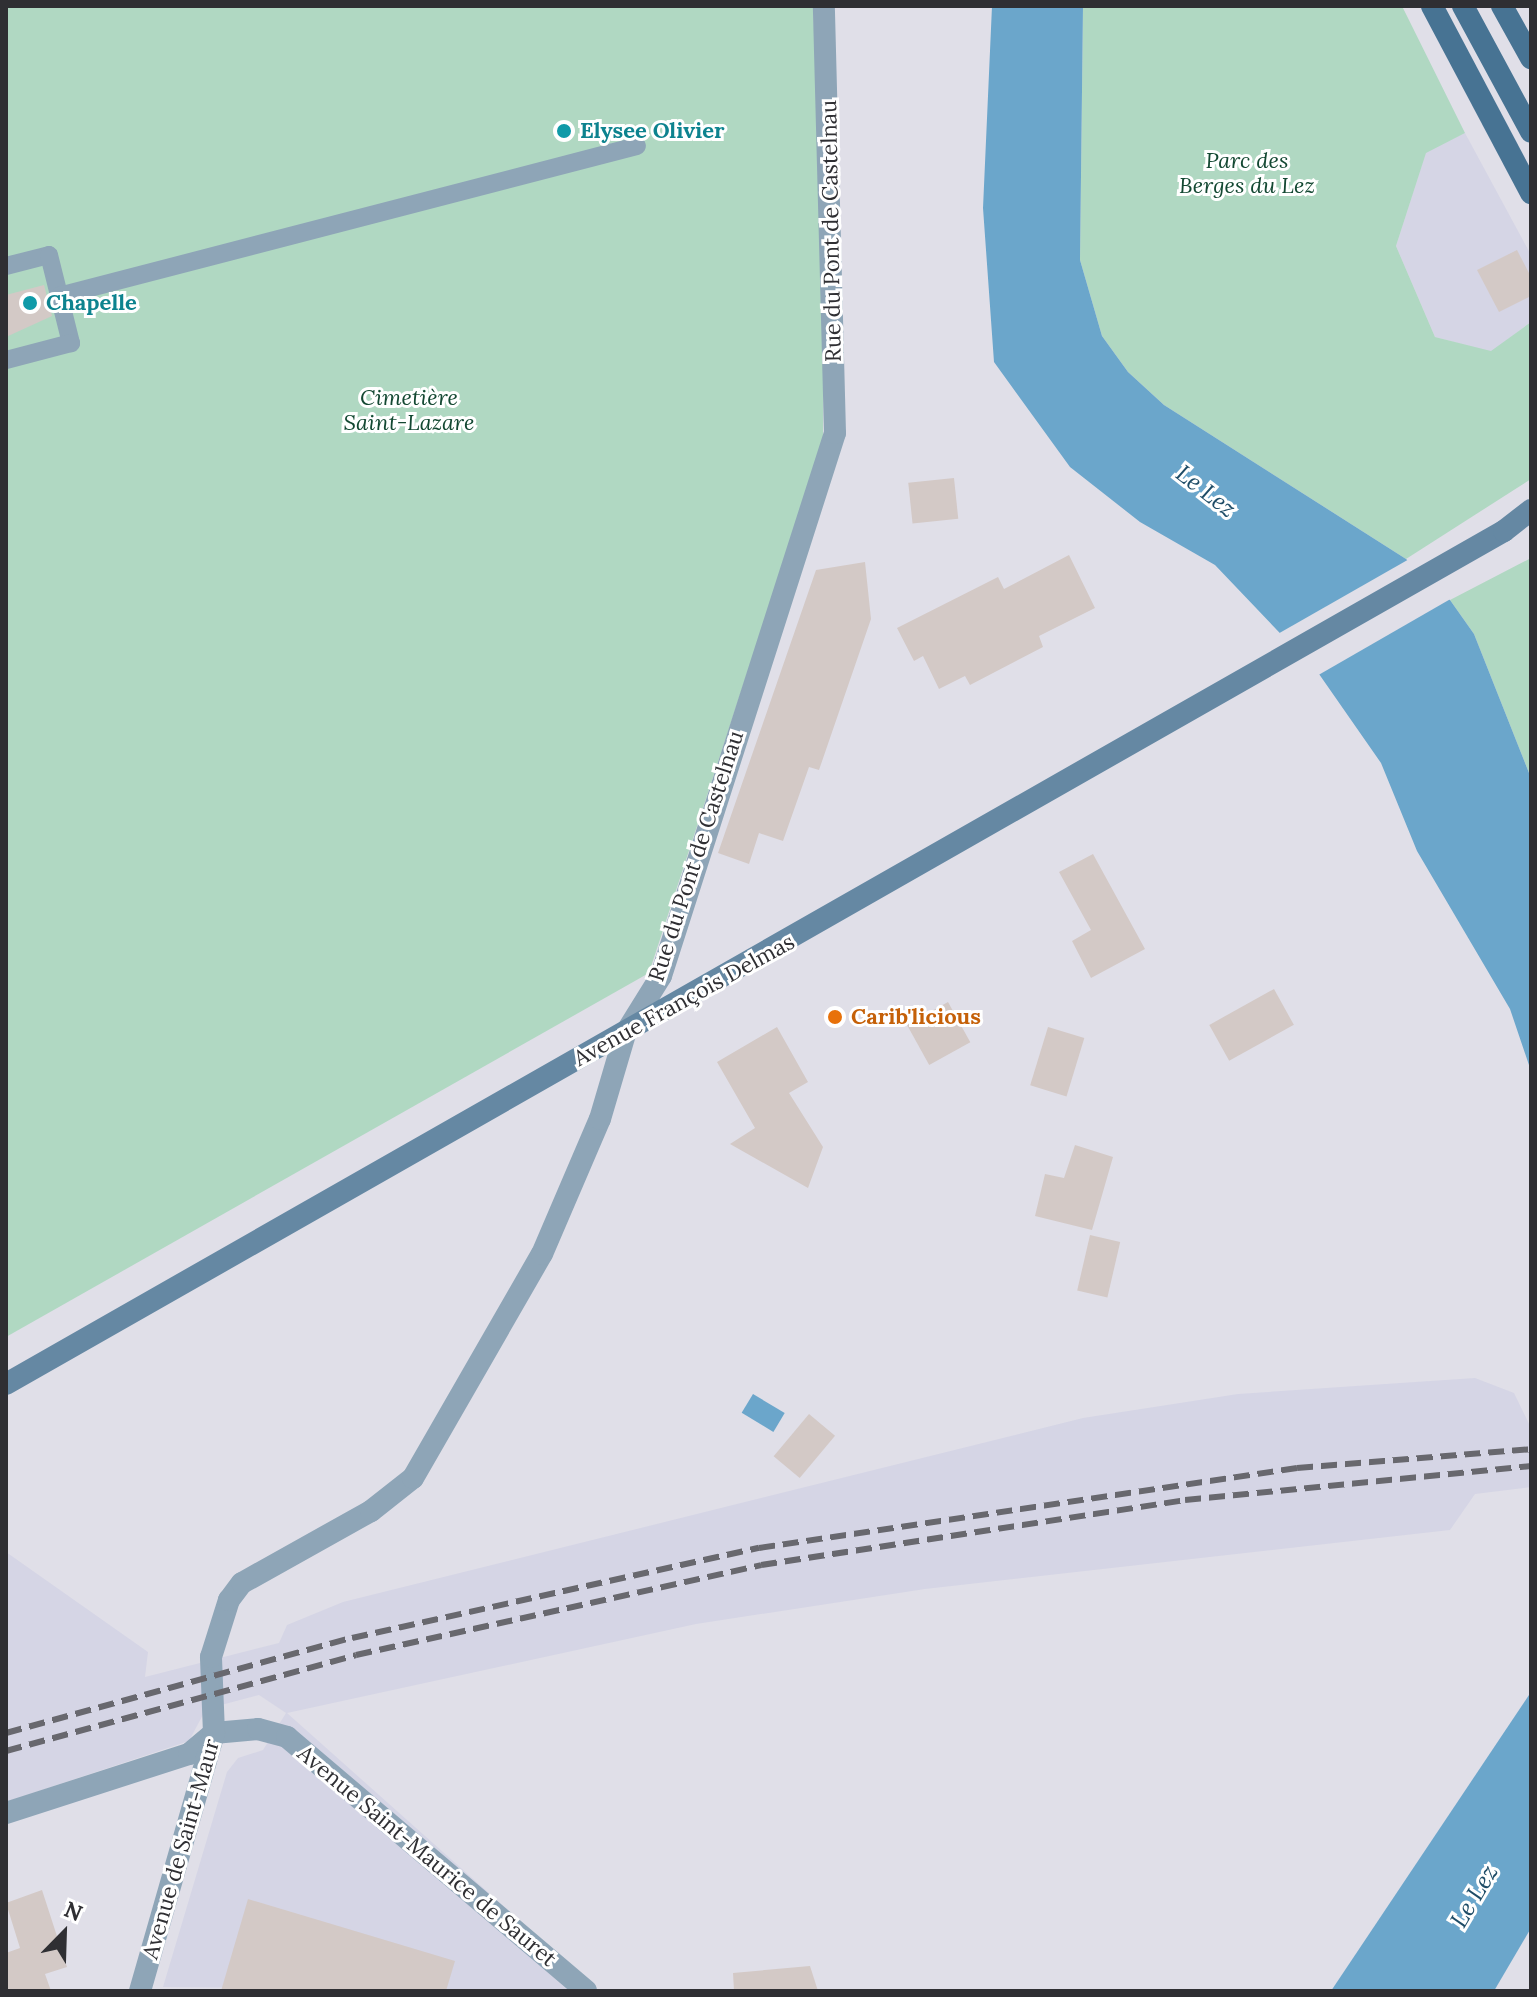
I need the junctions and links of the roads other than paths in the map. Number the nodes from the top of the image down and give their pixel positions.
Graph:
1 (824, 6) edge
2 (1432, 6) edge
3 (1463, 6) edge
4 (1502, 6) edge
5 (1531, 58) edge
6 (1531, 132) edge
7 (637, 146) dead end
8 (1531, 193) edge
9 (6, 266) edge
10 (59, 296) junction
11 (6, 360) edge
12 (1531, 510) edge
13 (1531, 523) edge
14 (1504, 531) junction
15 (625, 1034) junction
16 (6, 1384) edge
17 (211, 1657) joint
18 (214, 1733) junction
19 (6, 1813) edge
20 (140, 1991) edge
21 (586, 1991) edge

1 - 15 street, Rue du Pont de Castelnau
2 - 8 main road
3 - 6 main road
4 - 5 main road
7 - 10 lane
9 - 10 lane
10 - 11 lane
12 - 14 main road
13 - 14 main road
14 - 15 main road, Avenue François Delmas
15 - 16 main road, Avenue François Delmas
15 - 17 street, Rue du Pont de Castelnau
17 - 18 street, Avenue de Saint-Maur
18 - 19 street
18 - 20 street, Avenue de Saint-Maur
18 - 21 street, Avenue Saint-Maurice de Sauret

